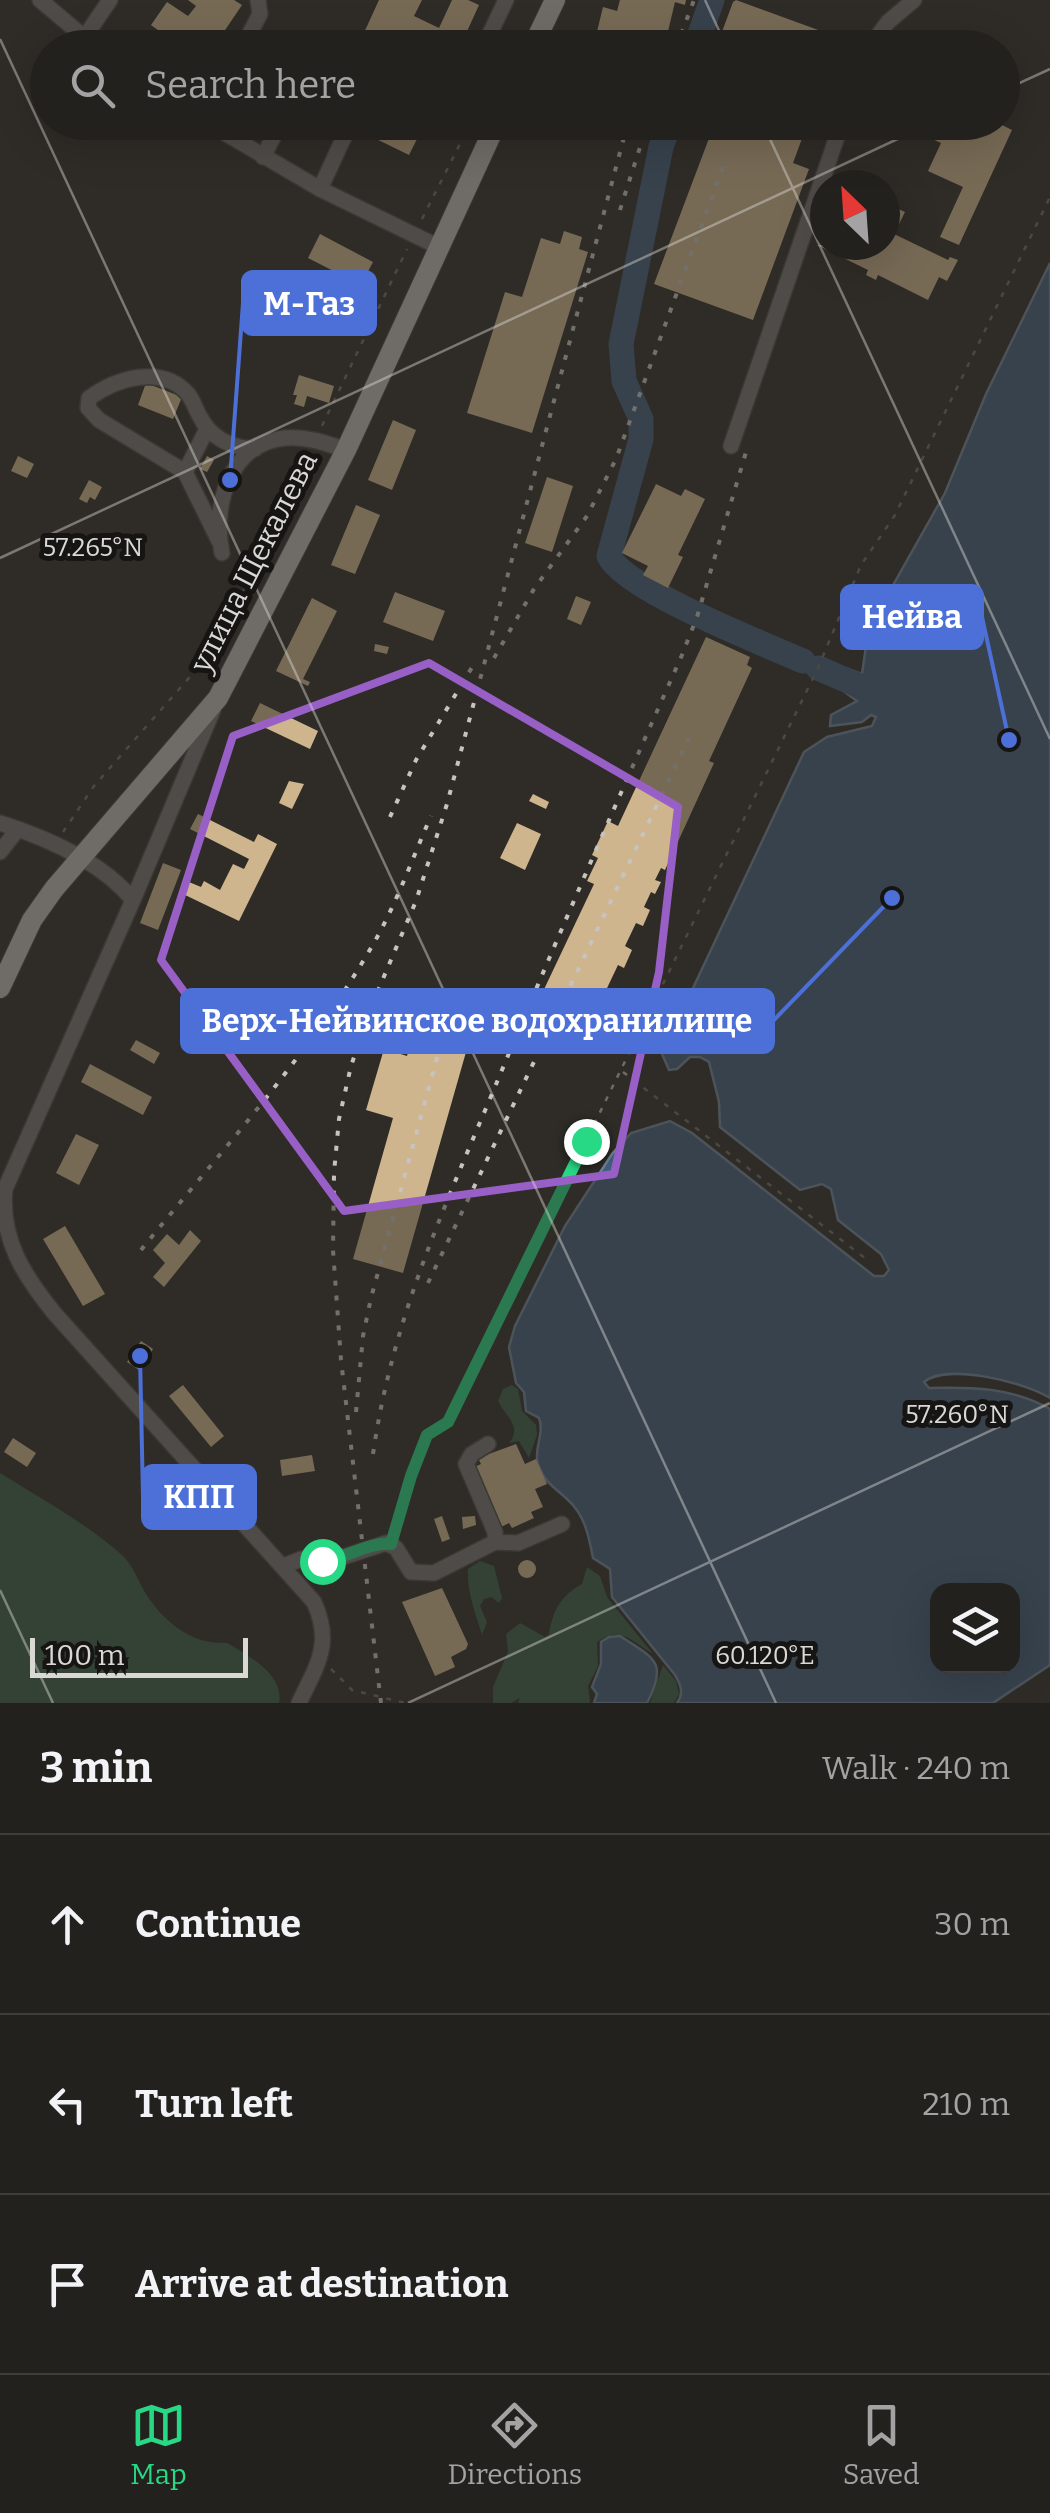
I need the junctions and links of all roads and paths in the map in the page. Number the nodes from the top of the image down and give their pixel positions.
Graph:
1 (40, 0) edge
2 (110, 0) edge
3 (258, 0) edge
4 (506, 0) edge
5 (556, 0) edge
6 (914, 0) edge
7 (76, 30) edge
8 (97, 30) edge
9 (252, 30) edge
10 (492, 30) edge
11 (541, 30) edge
12 (882, 30) edge
13 (235, 140) edge
14 (271, 140) edge
15 (342, 140) edge
16 (462, 140) edge
17 (490, 140) edge
18 (836, 140) edge
19 (262, 157) junction
20 (320, 189) junction
21 (1050, 197) edge
22 (414, 235) junction
23 (442, 248) junction
24 (207, 429) junction
25 (315, 440) junction
26 (730, 446) dead end
27 (255, 449) junction
28 (346, 450) junction
29 (184, 472) junction
30 (218, 698) junction
31 (0, 823) edge
32 (18, 828) junction
33 (54, 846) junction
34 (0, 852) edge
35 (79, 858) junction
36 (133, 900) junction
37 (0, 988) edge
38 (621, 1071) junction
39 (1, 1216) edge
40 (870, 1262) dead end
41 (488, 1444) dead end
42 (562, 1524) dead end
43 (495, 1542) junction
44 (391, 1544) junction
45 (284, 1566) junction
46 (320, 1656) junction
47 (299, 1703) edge
48 (405, 1703) edge

1 - 7 street
2 - 8 street
3 - 9 street
4 - 10 street
5 - 11 main road
6 - 12 street
13 - 19 street
14 - 19 street
15 - 20 street
16 - 22 path
17 - 23 main road, улица Щекалева
18 - 26 street
19 - 20 street
20 - 22 street
21 - 38 path
22 - 23 street
22 - 25 path
23 - 28 main road, улица Щекалева
24 - 27 street
24 - 29 street
24 - 29 street
25 - 27 street
25 - 28 street
25 - 33 path
27 - 29 street
28 - 30 main road, улица Щекалева
30 - 35 main road, улица Щекалева
30 - 36 street
31 - 32 street
32 - 33 street
32 - 34 street
33 - 35 street
35 - 36 street
35 - 37 main road, улица Щекалева
36 - 39 street
38 - 40 path
38 - 44 path
39 - 45 street
41 - 43 street
42 - 43 street
43 - 44 street
44 - 45 street
45 - 46 street
46 - 47 street
46 - 48 path

